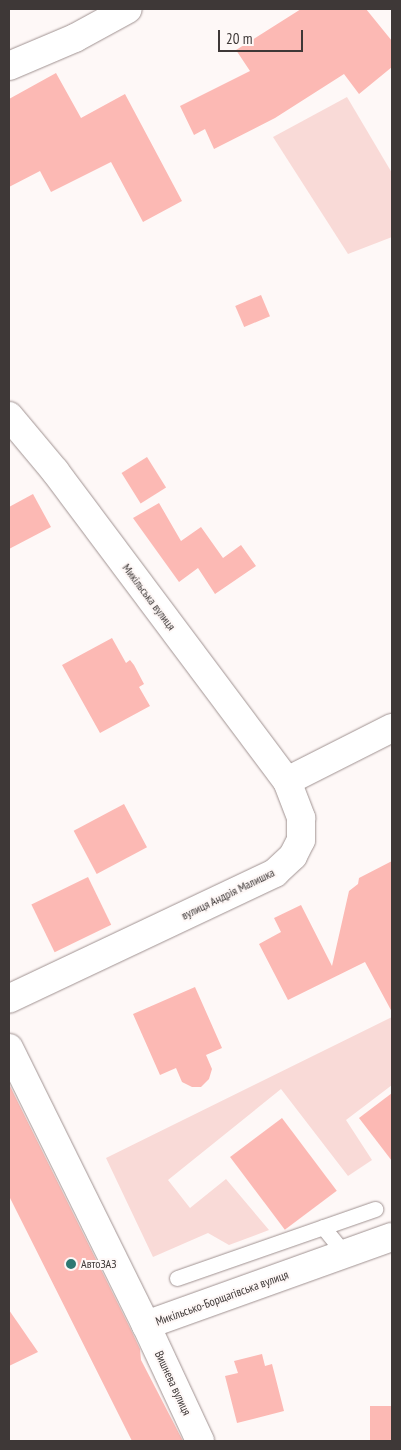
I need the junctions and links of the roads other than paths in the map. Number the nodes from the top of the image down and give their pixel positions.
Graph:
1 (128, 9) edge
2 (9, 66) edge
3 (9, 416) edge
4 (392, 728) edge
5 (287, 781) junction
6 (9, 999) edge
7 (9, 1048) edge
8 (376, 1209) dead end
9 (323, 1227) junction
10 (392, 1237) edge
11 (345, 1254) junction
12 (177, 1278) dead end
13 (146, 1325) junction
14 (200, 1441) edge

1 - 2 street
3 - 5 street, Микільська вулиця
4 - 5 street
5 - 6 street, вулиця Андрія Малишка
7 - 13 street, Микільсько-Борщагівська вулиця
8 - 9 lane
9 - 11 lane
9 - 12 lane
10 - 11 street, Микільсько-Борщагівська вулиця
11 - 13 street, Микільсько-Борщагівська вулиця
13 - 14 street, Вишнева вулиця

